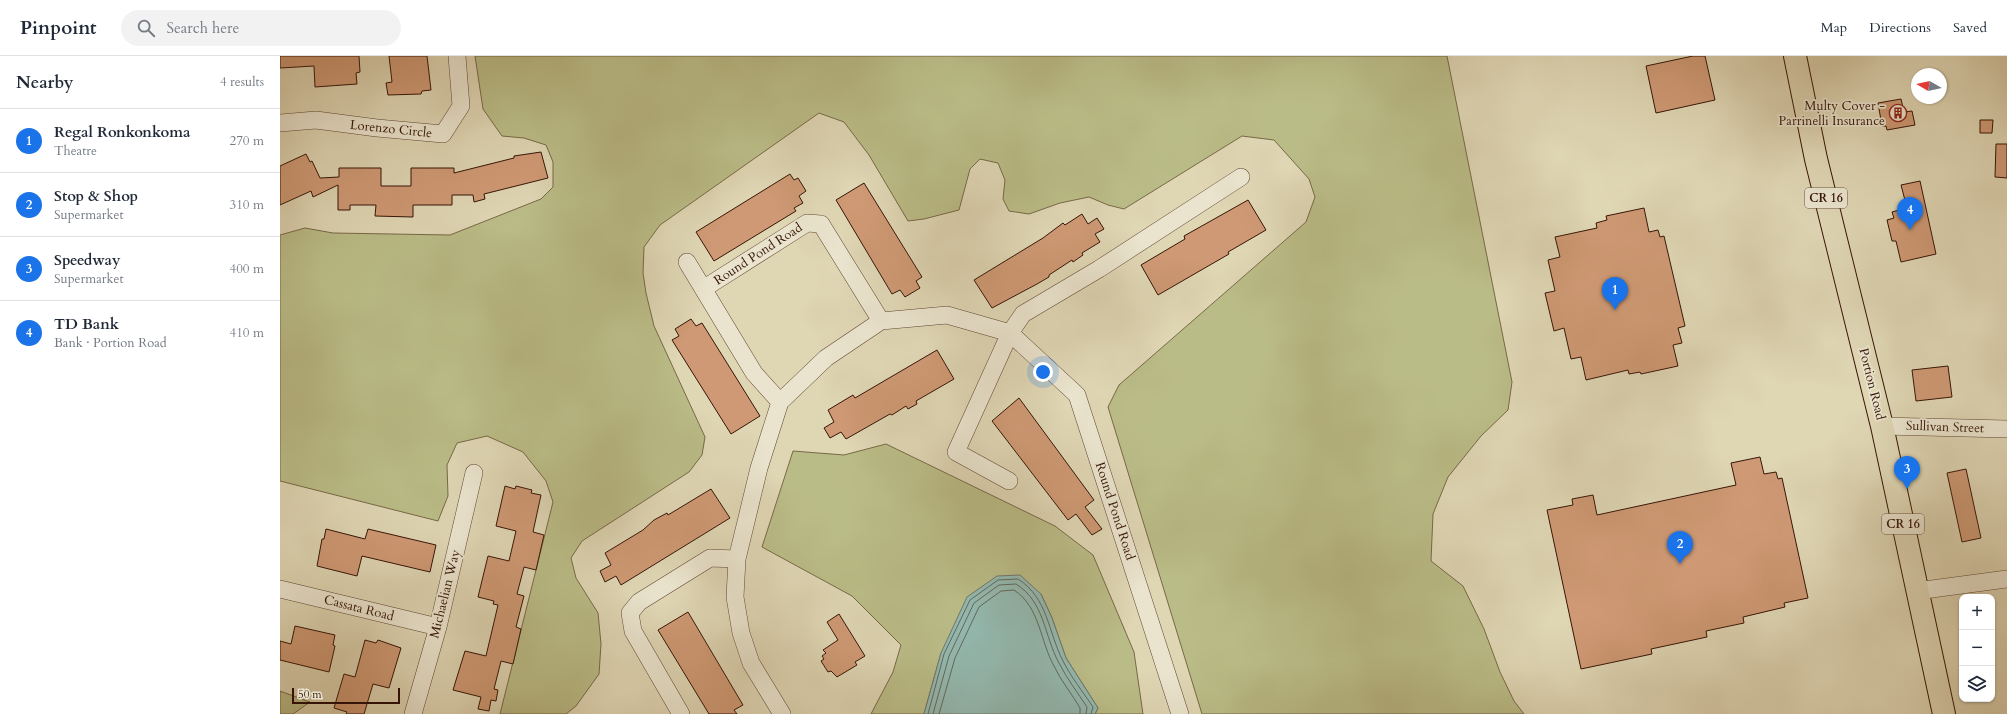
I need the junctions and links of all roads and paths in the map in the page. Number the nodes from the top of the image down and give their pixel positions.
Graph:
1 (456, 56) edge
2 (1795, 56) edge
3 (280, 123) edge
4 (1241, 177) dead end
5 (687, 262) dead end
6 (703, 289) junction
7 (881, 321) junction
8 (1010, 333) junction
9 (780, 402) junction
10 (1882, 426) junction
11 (2007, 429) edge
12 (474, 472) dead end
13 (1009, 481) dead end
14 (737, 559) junction
15 (2007, 579) edge
16 (280, 590) edge
17 (1917, 591) junction
18 (438, 627) junction
19 (413, 714) edge
20 (681, 714) edge
21 (782, 714) edge
22 (1180, 714) edge
23 (1944, 714) edge

1 - 3 street, Lorenzo Circle
2 - 10 main road, Portion Road / CR 16
4 - 8 street
5 - 6 street, Round Pond Road
6 - 7 street, Round Pond Road
6 - 9 street, Round Pond Road
7 - 8 street, Round Pond Road
7 - 9 street, Round Pond Road
8 - 13 street
8 - 22 street, Round Pond Road
9 - 14 street, Round Pond Road
10 - 11 street, Sullivan Street
10 - 17 main road, Portion Road / CR 16
12 - 18 street, Michaelian Way
14 - 20 street
14 - 21 street, Round Pond Road
15 - 17 street
16 - 18 street, Cassata Road
17 - 23 main road, Portion Road / CR 16
18 - 19 street, Michaelian Way

